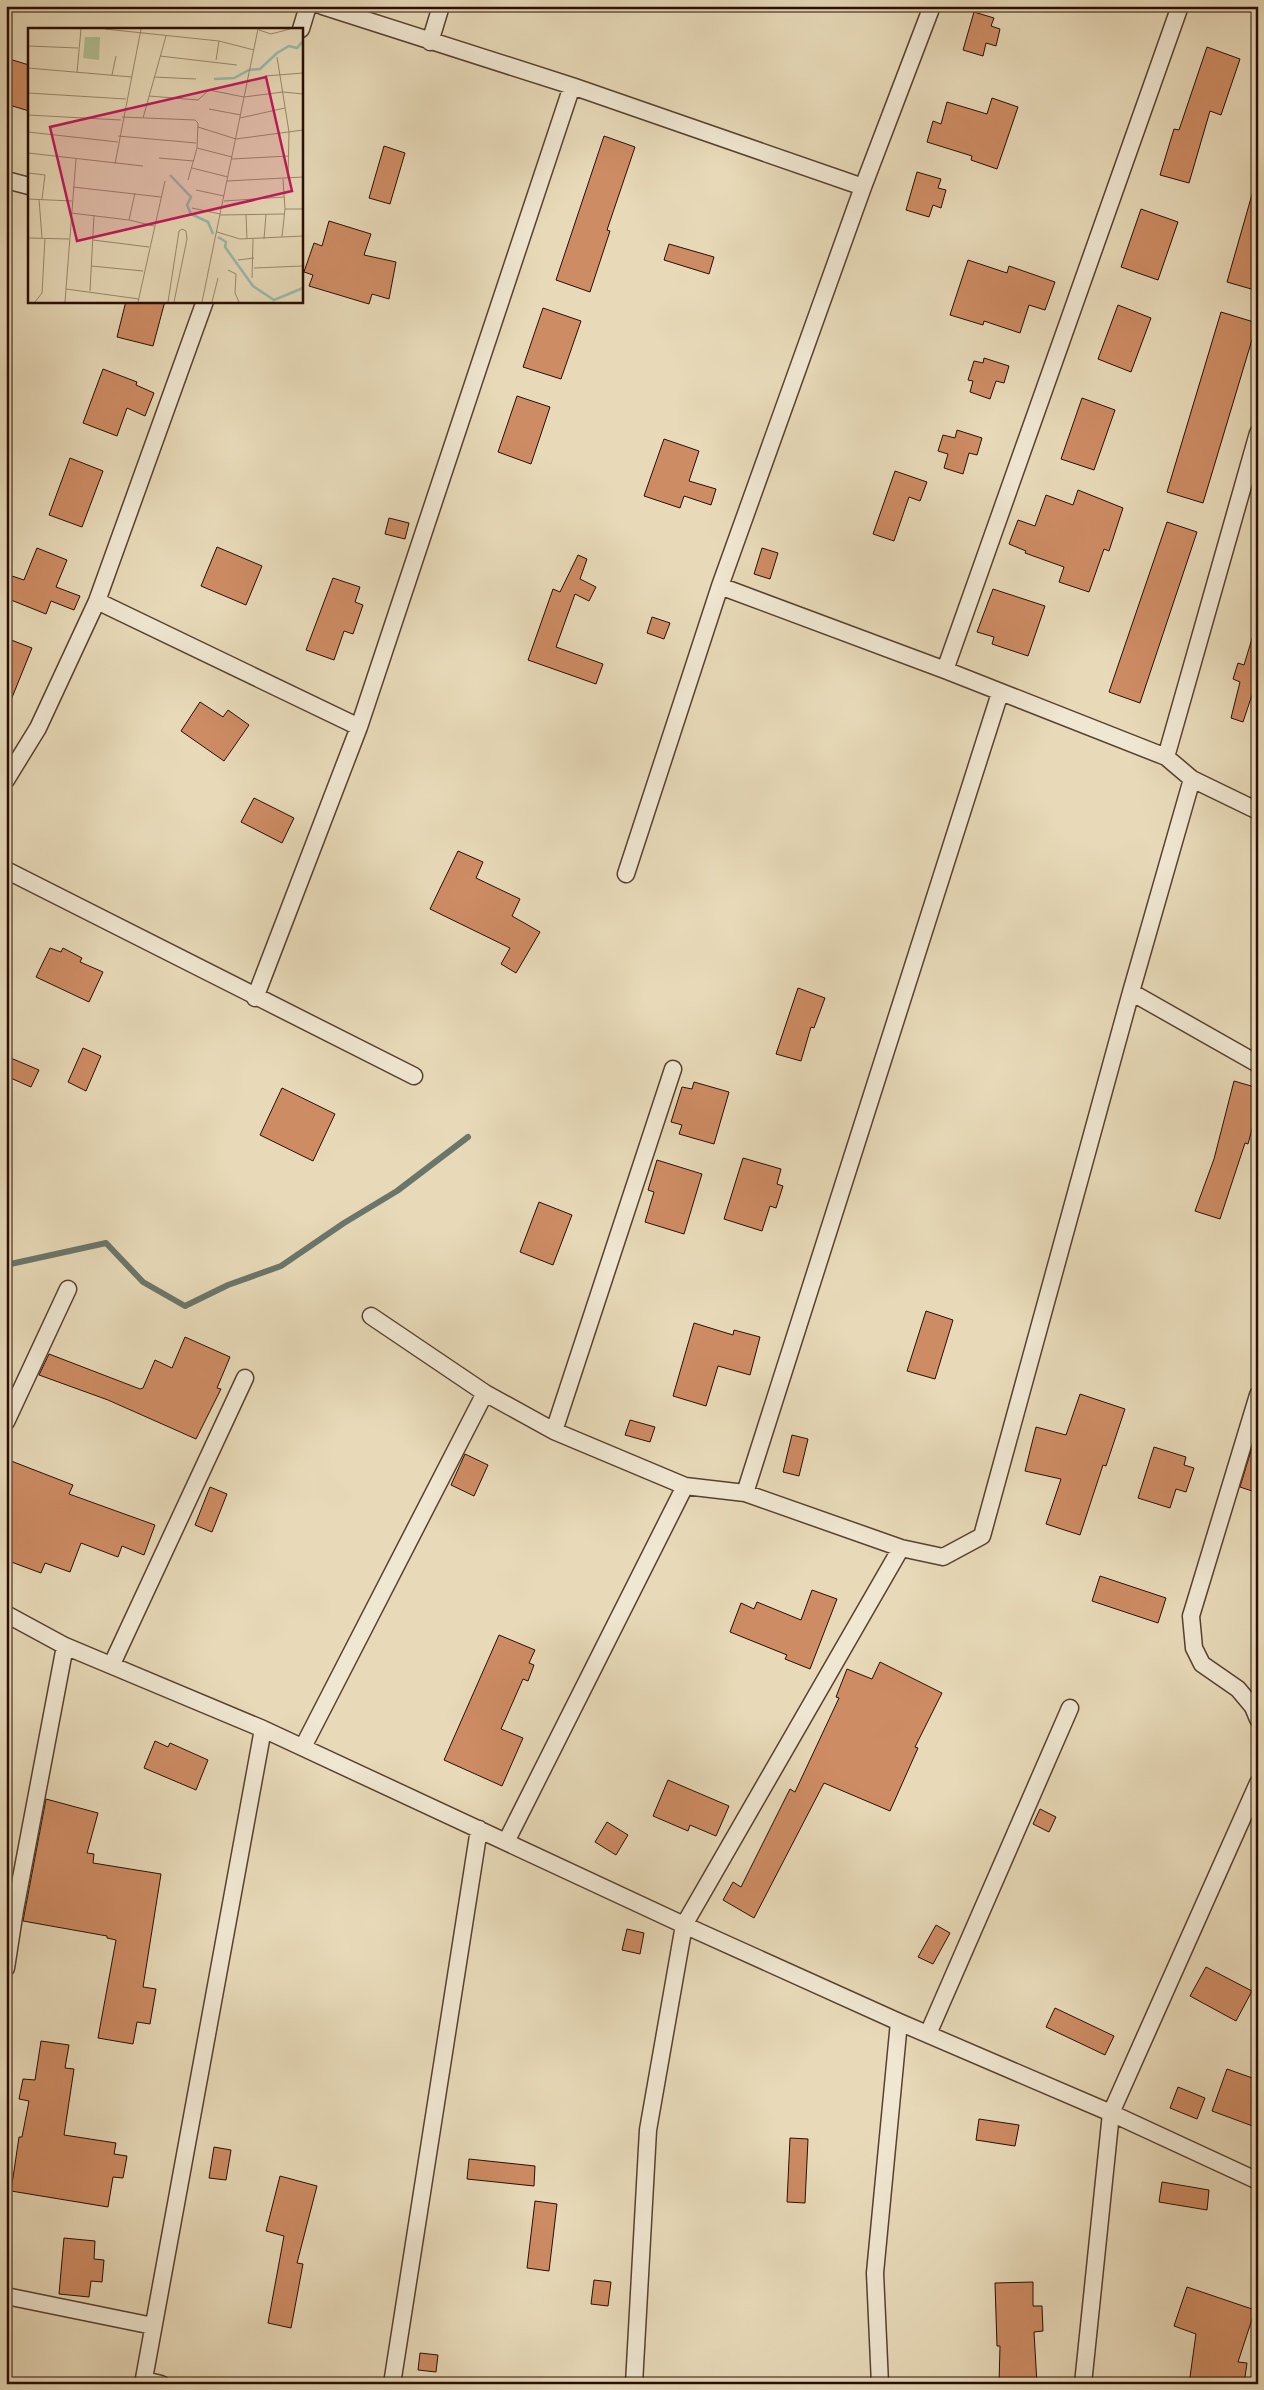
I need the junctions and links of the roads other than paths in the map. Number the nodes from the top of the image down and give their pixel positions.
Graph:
1 (308, 6) edge
2 (322, 6) edge
3 (441, 6) edge
4 (932, 6) edge
5 (1180, 6) edge
6 (301, 28) edge
7 (430, 42) junction
8 (572, 86) junction
9 (6, 180) edge
10 (28, 186) edge
11 (863, 187) junction
12 (205, 302) edge
13 (1258, 433) edge
14 (720, 586) junction
15 (97, 601) junction
16 (944, 670) junction
17 (1000, 693) junction
18 (359, 727) junction
19 (1166, 757) junction
20 (1192, 779) junction
21 (6, 780) edge
22 (1258, 811) edge
23 (6, 870) edge
24 (626, 874) dead end
25 (1131, 992) junction
26 (255, 998) junction
27 (1258, 1064) edge
28 (673, 1069) dead end
29 (414, 1076) dead end
30 (68, 1289) dead end
31 (371, 1316) dead end
32 (245, 1378) dead end
33 (485, 1393) junction
34 (1258, 1395) edge
35 (6, 1422) edge
36 (554, 1431) junction
37 (685, 1486) junction
38 (745, 1493) junction
39 (901, 1548) junction
40 (6, 1614) edge
41 (65, 1646) junction
42 (112, 1664) junction
43 (1070, 1708) dead end
44 (1258, 1719) edge
45 (264, 1729) junction
46 (303, 1748) junction
47 (1258, 1783) edge
48 (479, 1829) junction
49 (506, 1842) junction
50 (684, 1925) junction
51 (6, 1968) edge
52 (900, 2022) junction
53 (928, 2034) junction
54 (1111, 2112) junction
55 (1258, 2181) edge
56 (6, 2296) edge
57 (152, 2326) junction
58 (143, 2382) edge
59 (161, 2384) edge
60 (392, 2384) edge
61 (634, 2384) edge
62 (880, 2384) edge
63 (1083, 2384) edge

1 - 6 street
2 - 7 street
3 - 7 street
4 - 11 street
5 - 16 street
7 - 8 street
8 - 11 street
8 - 18 street
9 - 10 street
11 - 14 street
12 - 15 street
13 - 19 street
14 - 16 street
14 - 24 street
15 - 18 street
15 - 21 street
16 - 17 street
17 - 19 street
17 - 38 street
18 - 26 street
19 - 20 street
20 - 22 street
20 - 25 street
23 - 26 street
25 - 27 street
25 - 39 street
26 - 29 street
28 - 36 street
30 - 35 street
31 - 33 street
32 - 42 street
33 - 36 street
33 - 46 street
34 - 44 street
36 - 37 street
37 - 38 street
37 - 49 street
38 - 39 street
39 - 50 street
40 - 41 street
41 - 42 street
41 - 51 street
42 - 45 street
43 - 53 street
45 - 46 street
45 - 57 street
46 - 48 street
47 - 54 street
48 - 49 street
48 - 60 street
49 - 50 street
50 - 52 street
50 - 61 street
52 - 53 street
52 - 62 street
53 - 54 street
54 - 55 street
54 - 63 street
56 - 57 street
57 - 58 street
58 - 59 street

